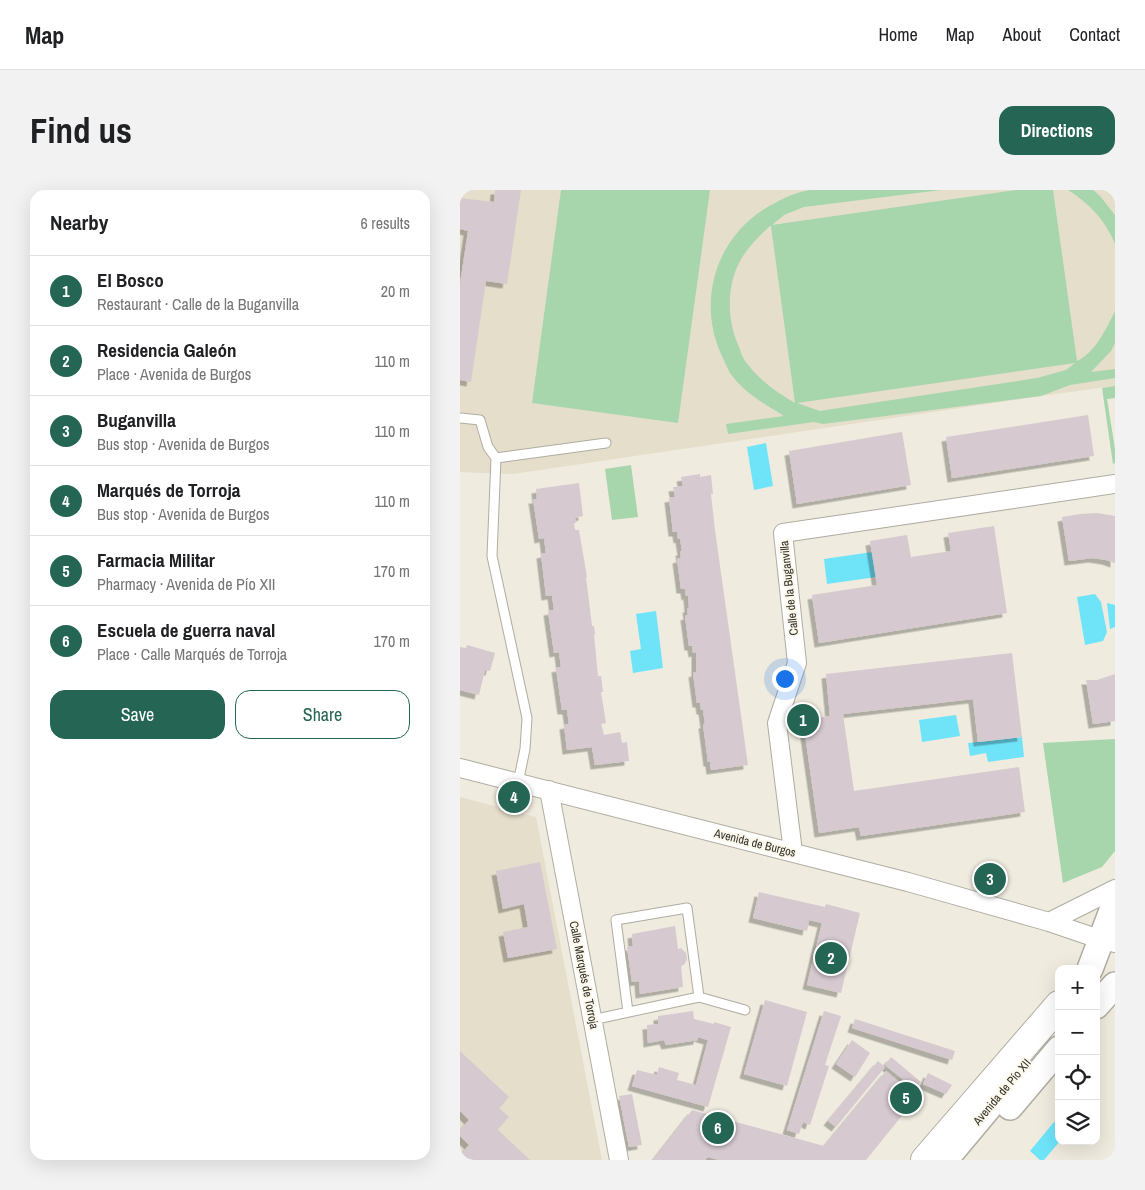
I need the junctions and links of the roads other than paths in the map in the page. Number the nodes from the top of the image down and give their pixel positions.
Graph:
1 (460, 418) edge
2 (606, 443) dead end
3 (496, 458) junction
4 (1115, 484) edge
5 (460, 768) edge
6 (518, 783) junction
7 (549, 790) junction
8 (793, 852) junction
9 (1113, 917) edge
10 (1049, 922) junction
11 (1092, 965) edge
12 (699, 997) junction
13 (745, 1010) dead end
14 (1055, 1010) edge
15 (628, 1012) junction
16 (592, 1020) junction
17 (1055, 1028) edge
18 (1055, 1054) edge
19 (619, 1160) edge
20 (925, 1160) edge
21 (945, 1160) edge
22 (965, 1160) edge

1 - 3 lane
2 - 3 lane
3 - 6 lane
4 - 8 street, Calle de la Buganvilla
5 - 6 street, Avenida de Burgos
6 - 7 street, Avenida de Burgos
7 - 8 street, Avenida de Burgos
7 - 16 street, Calle Marqués de Torroja
8 - 10 street, Avenida de Burgos
9 - 10 street, Avenida de Burgos
9 - 10 street
9 - 11 main road
12 - 13 lane
12 - 15 lane
12 - 15 lane
14 - 20 main road
15 - 16 lane
16 - 19 street, Calle Marqués de Torroja
17 - 21 main road, Avenida de Pío XII
18 - 22 main road, Avenida de Pío XII

